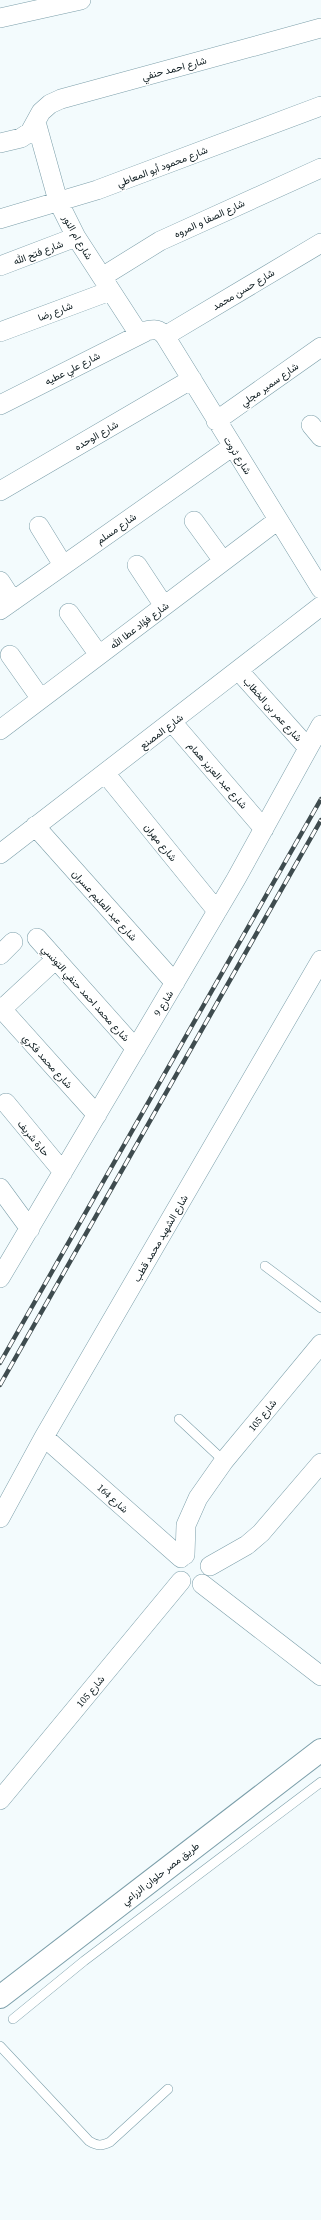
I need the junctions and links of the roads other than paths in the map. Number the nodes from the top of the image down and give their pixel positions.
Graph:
1 (81, 0) edge
2 (0, 18) edge
3 (321, 28) edge
4 (321, 106) edge
5 (36, 122) junction
6 (0, 143) edge
7 (321, 168) edge
8 (58, 201) junction
9 (0, 219) edge
10 (76, 237) junction
11 (321, 243) edge
12 (0, 266) edge
13 (106, 284) junction
14 (0, 332) edge
15 (153, 332) junction
16 (321, 347) edge
17 (192, 379) junction
18 (0, 405) edge
19 (216, 421) junction
20 (233, 446) junction
21 (0, 491) edge
22 (278, 520) junction
23 (194, 521) dead end
24 (39, 526) dead end
25 (223, 561) junction
26 (63, 565) junction
27 (137, 565) dead end
28 (0, 581) edge
29 (321, 589) edge
30 (6, 605) edge
31 (164, 606) junction
32 (321, 606) edge
33 (69, 613) dead end
34 (10, 656) dead end
35 (99, 656) junction
36 (239, 671) junction
37 (41, 699) junction
38 (172, 722) junction
39 (321, 725) edge
40 (0, 730) edge
41 (308, 748) junction
42 (105, 773) junction
43 (35, 826) junction
44 (264, 829) junction
45 (0, 854) edge
46 (217, 911) junction
47 (37, 938) dead end
48 (56, 959) junction
49 (318, 971) edge
50 (174, 983) junction
51 (1, 1008) edge
52 (136, 1048) junction
53 (6, 1103) dead end
54 (97, 1115) junction
55 (63, 1172) junction
56 (0, 1188) edge
57 (30, 1229) junction
58 (265, 1266) dead end
59 (0, 1278) edge
60 (321, 1308) edge
61 (321, 1344) edge
62 (179, 1419) dead end
63 (44, 1437) junction
64 (224, 1461) junction
65 (321, 1463) edge
66 (0, 1518) edge
67 (183, 1556) junction
68 (210, 1566) junction
69 (181, 1581) junction
70 (202, 1584) junction
71 (321, 1676) edge
72 (321, 1750) edge
73 (321, 1782) edge
74 (0, 1800) edge
75 (0, 1997) edge
76 (13, 2019) dead end
77 (0, 2046) edge
78 (168, 2089) dead end

1 - 2 street
3 - 5 street, شارع احمد حنفي
4 - 8 street, شارع محمود أبو المعاطي
5 - 6 street, شارع احمد حنفي
5 - 8 street, شارع ام النور
7 - 13 street, شارع الصفا و المروه
8 - 9 street, شارع محمود أبو المعاطي
8 - 10 street, شارع ام النور
10 - 12 street, شارع فتح الله
10 - 13 street, شارع ام النور
11 - 15 street, شارع حسن محمد
13 - 14 street, شارع رضا
13 - 15 street, شارع ام النور
15 - 17 street, شارع ثروت
15 - 18 street, شارع علي عطيه
16 - 19 street, شارع سمير مجلي
17 - 19 street, شارع ثروت
17 - 21 street, شارع الوحده
19 - 20 street, شارع ثروت
20 - 22 street, شارع ثروت
20 - 26 street, شارع مسلم
22 - 25 street, شارع فؤاد عطا الله
22 - 29 street, شارع ثروت
23 - 25 street
24 - 26 street
25 - 31 street, شارع فؤاد عطا الله
26 - 30 street, شارع مسلم
27 - 31 street
28 - 30 street
31 - 35 street, شارع فؤاد عطا الله
32 - 36 street, شارع المصنع
33 - 35 street
34 - 37 street
35 - 37 street, شارع فؤاد عطا الله
36 - 38 street, شارع المصنع
36 - 41 street, شارع عمر بن الخطاب
37 - 40 street, شارع فؤاد عطا الله
38 - 42 street, شارع المصنع
38 - 44 street, شارع عبد العزيز همام
39 - 41 street, شارع 9
41 - 44 street, شارع 9
42 - 43 street, شارع المصنع
42 - 46 street, شارع مهران
43 - 45 street, شارع المصنع
43 - 50 street, شارع عبد العليم عسران
44 - 46 street, شارع 9
46 - 50 street, شارع 9
47 - 48 street, شارع محمد احمد حنفي التونسي
48 - 51 street
48 - 52 street, شارع محمد احمد حنفي التونسي
49 - 63 street, شارع الشهيد محمد قطب
50 - 52 street, شارع 9
51 - 54 street, شارع محمد فكري
52 - 54 street, شارع 9
53 - 55 street, حارة شريف
54 - 55 street, شارع 9
55 - 57 street, شارع 9
56 - 57 street
57 - 59 street, شارع 9
58 - 60 lane
61 - 64 street, شارع 105
62 - 64 lane
63 - 66 street, شارع الشهيد محمد قطب
63 - 67 street, شارع 164
64 - 67 street, شارع 105
65 - 68 street
67 - 68 street
67 - 69 street
68 - 70 street
69 - 70 street
69 - 74 street, شارع 105
70 - 71 street
72 - 75 main road, طريق مصر حلوان الزراعي
73 - 76 lane
77 - 78 lane

